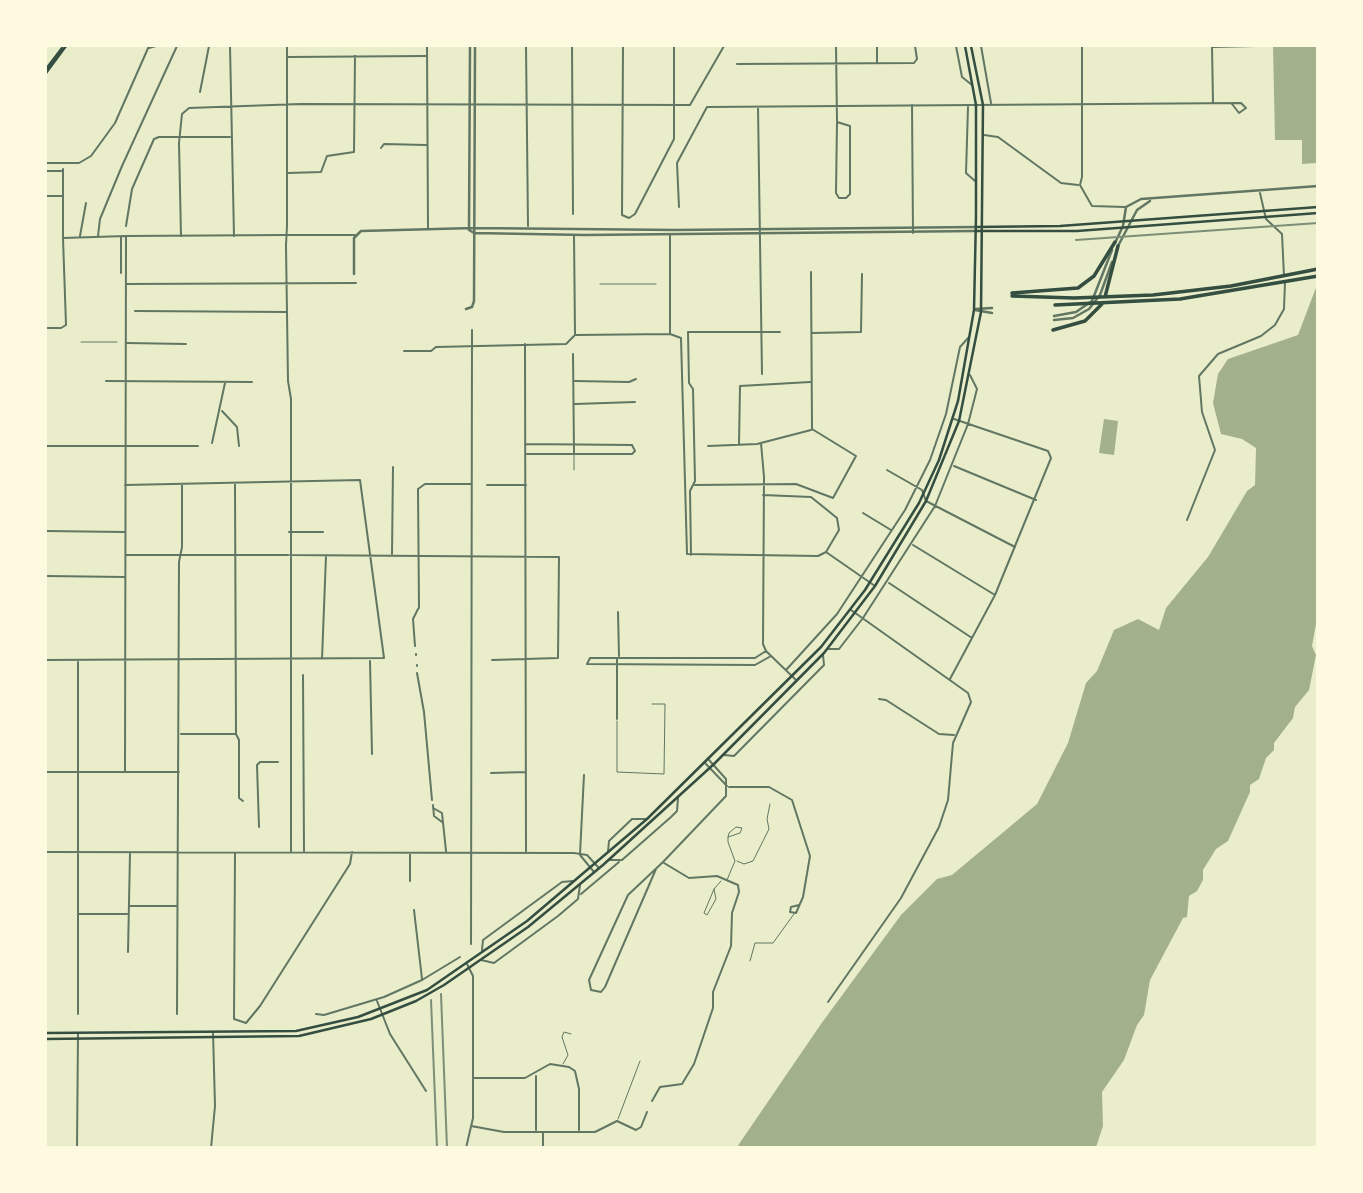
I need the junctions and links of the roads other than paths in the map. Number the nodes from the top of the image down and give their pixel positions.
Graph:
1 (65, 46) edge
2 (156, 46) edge
3 (177, 46) edge
4 (209, 46) edge
5 (230, 46) edge
6 (286, 46) edge
7 (427, 46) edge
8 (472, 46) edge
9 (526, 46) edge
10 (572, 46) edge
11 (622, 46) edge
12 (674, 46) edge
13 (724, 46) edge
14 (836, 46) edge
15 (877, 46) edge
16 (915, 46) edge
17 (956, 46) edge
18 (965, 46) edge
19 (971, 46) edge
20 (981, 46) edge
21 (1082, 46) edge
22 (1212, 46) edge
23 (1256, 46) edge
24 (149, 47) edge
25 (355, 56) junction
26 (427, 56) junction
27 (287, 57) junction
28 (877, 63) junction
29 (737, 64) dead end
30 (836, 65) junction
31 (46, 71) edge
32 (972, 86) junction
33 (200, 92) dead end
34 (1213, 103) junction
35 (287, 104) junction
36 (573, 104) junction
37 (622, 104) junction
38 (991, 104) junction
39 (1232, 104) dead end
40 (426, 105) junction
41 (675, 105) junction
42 (837, 105) junction
43 (912, 105) junction
44 (969, 105) junction
45 (976, 105) junction
46 (983, 105) junction
47 (354, 106) junction
48 (472, 106) junction
49 (758, 106) junction
50 (230, 107) junction
51 (527, 107) junction
52 (837, 122) junction
53 (976, 134) junction
54 (983, 135) junction
55 (181, 136) junction
56 (231, 137) junction
57 (427, 145) junction
58 (381, 148) dead end
59 (46, 163) edge
60 (46, 171) edge
61 (286, 173) junction
62 (976, 181) junction
63 (1080, 185) junction
64 (1318, 186) edge
65 (1260, 191) junction
66 (46, 195) edge
67 (63, 196) junction
68 (1153, 200) junction
69 (1131, 202) junction
70 (86, 203) dead end
71 (1126, 207) junction
72 (1318, 207) edge
73 (679, 208) dead end
74 (1137, 211) junction
75 (1318, 213) edge
76 (573, 214) dead end
77 (126, 226) dead end
78 (983, 227) junction
79 (528, 228) junction
80 (913, 228) junction
81 (428, 229) junction
82 (759, 229) junction
83 (975, 229) junction
84 (469, 230) junction
85 (474, 230) junction
86 (574, 231) junction
87 (983, 232) junction
88 (913, 233) junction
89 (670, 234) junction
90 (760, 234) junction
91 (286, 235) junction
92 (355, 235) junction
93 (126, 236) junction
94 (181, 236) junction
95 (234, 236) junction
96 (80, 237) junction
97 (97, 237) junction
98 (121, 237) junction
99 (63, 238) junction
100 (1117, 244) junction
101 (1318, 269) edge
102 (811, 272) dead end
103 (121, 273) dead end
104 (354, 274) dead end
105 (862, 274) dead end
106 (1318, 275) edge
107 (287, 282) junction
108 (356, 283) dead end
109 (125, 284) junction
110 (600, 284) dead end
111 (656, 284) dead end
112 (1055, 304) dead end
113 (992, 308) dead end
114 (466, 309) dead end
115 (974, 310) junction
116 (981, 310) junction
117 (135, 311) dead end
118 (287, 312) junction
119 (992, 313) dead end
120 (1054, 318) dead end
121 (46, 328) edge
122 (472, 330) dead end
123 (1053, 330) dead end
124 (780, 331) dead end
125 (761, 332) junction
126 (811, 332) junction
127 (670, 334) junction
128 (575, 335) junction
129 (970, 337) junction
130 (81, 342) dead end
131 (117, 342) dead end
132 (126, 344) junction
133 (186, 344) dead end
134 (525, 344) junction
135 (431, 346) dead end
136 (472, 346) junction
137 (436, 347) junction
138 (404, 351) dead end
139 (573, 354) dead end
140 (762, 373) dead end
141 (970, 375) junction
142 (636, 379) dead end
143 (106, 381) dead end
144 (574, 381) junction
145 (126, 382) junction
146 (225, 382) junction
147 (253, 382) dead end
148 (811, 382) junction
149 (635, 402) dead end
150 (574, 404) junction
151 (221, 410) junction
152 (953, 419) junction
153 (959, 421) junction
154 (968, 424) junction
155 (812, 429) junction
156 (212, 443) dead end
157 (574, 443) junction
158 (761, 443) junction
159 (526, 444) junction
160 (739, 444) junction
161 (46, 446) edge
162 (125, 446) junction
163 (198, 446) dead end
164 (239, 446) dead end
165 (708, 446) dead end
166 (526, 454) junction
167 (574, 454) junction
168 (953, 466) junction
169 (393, 467) dead end
170 (574, 470) dead end
171 (887, 470) dead end
172 (290, 481) junction
173 (235, 483) junction
174 (182, 484) junction
175 (472, 484) junction
176 (763, 484) junction
177 (125, 485) junction
178 (487, 485) dead end
179 (527, 485) junction
180 (694, 485) junction
181 (918, 487) junction
182 (924, 493) junction
183 (762, 495) junction
184 (1036, 500) junction
185 (926, 501) junction
186 (935, 506) junction
187 (863, 513) dead end
188 (1187, 520) dead end
189 (46, 531) edge
190 (892, 531) junction
191 (125, 532) junction
192 (323, 532) dead end
193 (288, 533) junction
194 (912, 544) junction
195 (1016, 548) junction
196 (826, 552) junction
197 (125, 555) junction
198 (179, 555) junction
199 (236, 555) junction
200 (288, 555) junction
201 (392, 555) junction
202 (418, 555) junction
203 (527, 555) junction
204 (326, 556) junction
205 (371, 556) junction
206 (691, 556) junction
207 (762, 556) junction
208 (46, 576) edge
209 (125, 577) junction
210 (863, 578) junction
211 (888, 582) junction
212 (870, 583) junction
213 (875, 586) junction
214 (995, 595) junction
215 (851, 609) junction
216 (618, 612) dead end
217 (856, 613) junction
218 (863, 618) junction
219 (972, 639) junction
220 (415, 646) dead end
221 (827, 649) junction
222 (766, 651) junction
223 (822, 654) junction
224 (771, 656) junction
225 (618, 658) junction
226 (685, 658) junction
227 (735, 658) junction
228 (46, 660) edge
229 (78, 660) junction
230 (125, 660) junction
231 (181, 660) junction
232 (236, 660) junction
233 (290, 660) junction
234 (303, 660) junction
235 (322, 660) junction
236 (369, 660) junction
237 (492, 660) dead end
238 (526, 660) junction
239 (303, 665) dead end
240 (617, 666) junction
241 (685, 666) junction
242 (736, 666) junction
243 (786, 670) junction
244 (417, 673) dead end
245 (303, 675) dead end
246 (792, 677) junction
247 (949, 680) junction
248 (796, 681) junction
249 (879, 699) dead end
250 (652, 704) dead end
251 (617, 719) joint
252 (181, 734) junction
253 (236, 734) junction
254 (955, 735) junction
255 (372, 754) dead end
256 (723, 755) junction
257 (709, 760) junction
258 (278, 762) dead end
259 (705, 763) junction
260 (713, 764) junction
261 (710, 768) junction
262 (46, 772) edge
263 (78, 772) junction
264 (125, 772) junction
265 (180, 772) junction
266 (526, 772) junction
267 (491, 773) dead end
268 (584, 775) dead end
269 (728, 787) junction
270 (678, 798) junction
271 (432, 800) dead end
272 (243, 801) dead end
273 (252, 801) dead end
274 (257, 801) junction
275 (770, 804) dead end
276 (647, 819) junction
277 (443, 823) junction
278 (259, 827) dead end
279 (728, 837) dead end
280 (304, 851) junction
281 (46, 852) edge
282 (77, 852) junction
283 (130, 852) junction
284 (179, 852) junction
285 (235, 852) junction
286 (291, 852) junction
287 (352, 852) junction
288 (410, 852) junction
289 (446, 852) junction
290 (526, 852) junction
291 (608, 852) junction
292 (580, 854) junction
293 (608, 860) junction
294 (619, 861) junction
295 (735, 861) junction
296 (663, 862) junction
297 (595, 863) junction
298 (590, 867) junction
299 (599, 868) junction
300 (656, 869) junction
301 (594, 872) junction
302 (724, 880) junction
303 (410, 881) dead end
304 (574, 881) junction
305 (580, 885) junction
306 (714, 889) junction
307 (580, 894) junction
308 (799, 905) junction
309 (130, 906) junction
310 (177, 906) junction
311 (414, 910) dead end
312 (78, 914) junction
313 (128, 914) junction
314 (794, 914) junction
315 (471, 944) dead end
316 (128, 952) dead end
317 (482, 953) junction
318 (460, 957) dead end
319 (480, 960) junction
320 (750, 961) dead end
321 (466, 964) junction
322 (469, 968) junction
323 (422, 980) junction
324 (376, 1000) junction
325 (828, 1002) dead end
326 (381, 1010) junction
327 (78, 1014) dead end
328 (177, 1014) dead end
329 (316, 1014) dead end
330 (383, 1014) junction
331 (213, 1031) junction
332 (78, 1032) junction
333 (46, 1033) edge
334 (572, 1034) dead end
335 (214, 1037) junction
336 (78, 1038) junction
337 (46, 1039) edge
338 (640, 1061) dead end
339 (563, 1064) junction
340 (536, 1075) junction
341 (473, 1078) junction
342 (426, 1091) dead end
343 (652, 1101) dead end
344 (647, 1112) dead end
345 (618, 1121) junction
346 (471, 1126) junction
347 (536, 1131) junction
348 (579, 1131) junction
349 (543, 1132) junction
350 (77, 1147) edge
351 (211, 1147) edge
352 (466, 1147) edge
353 (543, 1147) edge

1 - 31 main road
2 - 24 street
3 - 97 street
4 - 33 street
5 - 50 street
6 - 27 street
7 - 26 street
8 - 48 street
9 - 51 street
10 - 36 street
11 - 37 street
12 - 41 street
13 - 41 street
14 - 30 street
15 - 28 street
16 - 28 street
17 - 32 street
18 - 32 main road
19 - 46 main road
20 - 38 street
21 - 63 street
22 - 23 street
22 - 34 street
24 - 59 street
25 - 26 street
25 - 27 street
25 - 47 street
26 - 40 street
27 - 35 street
28 - 30 street
29 - 30 street
30 - 42 street
32 - 45 main road
34 - 38 street
34 - 39 street
35 - 47 street
35 - 50 street
35 - 61 street
36 - 37 street
36 - 51 street
36 - 76 street
37 - 41 street
37 - 41 street
38 - 46 street
40 - 47 street
40 - 48 street
40 - 57 street
42 - 43 street
42 - 49 street
42 - 52 street
43 - 44 street
43 - 80 street
44 - 45 street
44 - 62 street
45 - 46 street
45 - 53 main road
46 - 54 main road
47 - 61 street
48 - 51 street
48 - 84 street
48 - 85 street
49 - 73 street
49 - 82 street
50 - 55 street
50 - 56 street
51 - 79 street
52 - 52 street
53 - 54 main road
53 - 62 main road
54 - 63 street
54 - 78 main road
55 - 56 street
55 - 77 street
55 - 94 street
56 - 95 street
57 - 58 street
57 - 81 street
60 - 67 street
61 - 91 street
62 - 83 main road
63 - 71 street
64 - 65 street
65 - 68 street
65 - 188 street
66 - 67 street
67 - 99 street
68 - 69 street
68 - 74 street
69 - 71 street
69 - 74 street
70 - 96 street
71 - 74 street
71 - 100 street
72 - 78 main road
74 - 100 street
75 - 87 main road
78 - 83 main road
78 - 87 main road
79 - 85 street
79 - 86 street
80 - 82 street
80 - 83 street
80 - 88 street
81 - 84 street
81 - 92 street
82 - 86 street
82 - 90 street
83 - 87 main road
83 - 88 street
83 - 115 main road
84 - 85 street
85 - 86 street
85 - 114 street
86 - 89 street
86 - 128 street
87 - 116 main road
88 - 90 street
89 - 90 street
89 - 127 street
90 - 125 street
91 - 92 street
91 - 95 street
91 - 107 street
92 - 104 street
93 - 94 street
93 - 98 street
93 - 109 street
94 - 95 street
96 - 97 street
96 - 99 street
97 - 98 street
98 - 103 street
99 - 121 street
100 - 101 highway
100 - 120 street
100 - 123 highway
102 - 126 street
105 - 126 street
106 - 112 highway
107 - 108 street
107 - 109 street
107 - 118 street
109 - 132 street
110 - 111 lane
113 - 116 street
115 - 116 street
115 - 129 main road
116 - 119 street
116 - 141 main road
117 - 118 street
118 - 172 street
122 - 136 street
124 - 125 street
125 - 140 street
125 - 180 street
126 - 148 street
127 - 128 street
127 - 206 street
128 - 134 street
129 - 152 main road
129 - 181 street
130 - 131 lane
132 - 133 street
132 - 145 street
134 - 136 street
134 - 159 street
135 - 137 lane
136 - 137 street
136 - 175 street
137 - 138 street
139 - 144 street
141 - 153 main road
141 - 154 street
142 - 144 street
143 - 145 street
144 - 150 street
145 - 146 street
145 - 162 street
146 - 147 street
146 - 151 street
148 - 155 street
148 - 160 street
149 - 150 street
150 - 157 street
151 - 156 street
151 - 164 street
152 - 153 street
152 - 182 main road
153 - 154 street
153 - 185 main road
154 - 168 street
154 - 184 street
155 - 158 street
155 - 176 street
157 - 159 street
157 - 167 street
157 - 167 street
158 - 160 street
158 - 176 street
159 - 166 street
160 - 165 street
161 - 162 street
162 - 163 street
162 - 177 street
166 - 167 street
166 - 179 street
167 - 170 lane
168 - 184 street
168 - 186 street
169 - 201 street
171 - 181 street
172 - 173 street
172 - 193 street
172 - 205 street
173 - 174 street
173 - 199 street
174 - 177 street
174 - 198 street
175 - 202 street
175 - 315 street
176 - 180 street
176 - 183 street
177 - 191 street
178 - 179 street
179 - 203 street
180 - 206 street
181 - 182 street
181 - 190 street
182 - 185 street
182 - 212 main road
183 - 196 street
183 - 207 street
184 - 195 street
185 - 186 street
185 - 213 main road
186 - 194 street
186 - 195 street
187 - 190 street
189 - 191 street
190 - 210 street
191 - 197 street
192 - 193 street
193 - 200 street
194 - 211 street
194 - 214 street
195 - 214 street
196 - 207 street
196 - 210 street
197 - 198 street
197 - 209 street
198 - 199 street
198 - 231 street
199 - 200 street
199 - 232 street
200 - 204 street
200 - 233 street
201 - 202 street
201 - 205 street
202 - 203 street
202 - 220 street
203 - 238 street
203 - 238 street
204 - 205 street
204 - 235 street
205 - 236 street
206 - 207 street
207 - 222 street
208 - 209 street
209 - 230 street
210 - 212 street
210 - 243 street
211 - 218 street
211 - 219 street
212 - 213 street
212 - 215 main road
213 - 217 main road
214 - 219 street
215 - 217 street
215 - 246 main road
216 - 225 street
217 - 218 street
217 - 221 main road
218 - 221 street
218 - 247 street
219 - 247 street
221 - 223 main road
222 - 224 street
222 - 227 street
223 - 248 main road
223 - 256 street
224 - 242 street
224 - 243 street
225 - 226 street
225 - 240 street
225 - 240 street
226 - 227 street
226 - 241 street
227 - 242 street
228 - 229 street
229 - 230 street
229 - 263 street
230 - 231 street
230 - 264 street
231 - 232 street
231 - 252 street
232 - 233 street
232 - 253 street
233 - 234 street
233 - 286 street
234 - 235 street
234 - 239 street
235 - 236 street
236 - 255 street
237 - 238 street
238 - 266 street
240 - 241 street
240 - 251 street
241 - 242 street
243 - 246 street
244 - 271 street
245 - 280 street
246 - 248 street
246 - 257 main road
247 - 254 street
248 - 256 main road
249 - 254 street
250 - 251 lane
252 - 253 street
252 - 265 street
253 - 272 street
254 - 325 street
256 - 260 main road
257 - 259 main road
257 - 260 street
258 - 274 street
259 - 261 street
259 - 276 main road
260 - 261 main road
260 - 269 street
261 - 269 street
261 - 270 main road
262 - 263 street
263 - 264 street
263 - 282 street
264 - 265 street
265 - 284 street
266 - 267 street
266 - 290 street
268 - 292 street
269 - 296 street
269 - 308 street
270 - 293 main road
270 - 294 street
273 - 274 street
274 - 278 street
275 - 295 lane
276 - 291 main road
276 - 291 street
277 - 277 street
277 - 289 street
279 - 295 lane
280 - 286 street
280 - 287 street
281 - 282 street
282 - 283 street
282 - 312 street
283 - 284 street
283 - 309 street
284 - 285 street
284 - 310 street
285 - 286 street
285 - 287 street
287 - 288 street
288 - 289 street
288 - 303 street
289 - 290 street
290 - 292 street
291 - 297 main road
292 - 297 street
292 - 298 street
293 - 294 street
293 - 299 main road
294 - 307 street
295 - 302 lane
296 - 300 street
296 - 302 street
297 - 298 main road
297 - 299 street
298 - 301 street
298 - 304 main road
299 - 301 main road
300 - 300 street
301 - 305 main road
302 - 306 lane
302 - 343 street
304 - 317 main road
304 - 317 street
305 - 307 street
305 - 319 main road
306 - 306 lane
307 - 319 street
308 - 314 street
308 - 314 street
309 - 310 street
309 - 313 street
310 - 328 street
311 - 323 street
312 - 313 street
312 - 327 street
313 - 316 street
314 - 320 lane
317 - 321 main road
318 - 323 street
319 - 322 main road
321 - 322 street
321 - 326 main road
322 - 330 main road
322 - 341 street
323 - 324 street
324 - 326 street
324 - 329 street
326 - 330 street
326 - 331 main road
330 - 335 main road
330 - 342 street
331 - 332 main road
331 - 335 street
332 - 333 main road
332 - 336 street
334 - 339 lane
335 - 336 main road
335 - 351 street
336 - 337 main road
336 - 350 street
338 - 345 lane
339 - 340 street
339 - 348 street
340 - 341 street
340 - 347 street
341 - 346 street
344 - 345 street
345 - 348 street
346 - 347 street
346 - 352 street
347 - 349 street
348 - 349 street
349 - 353 street

